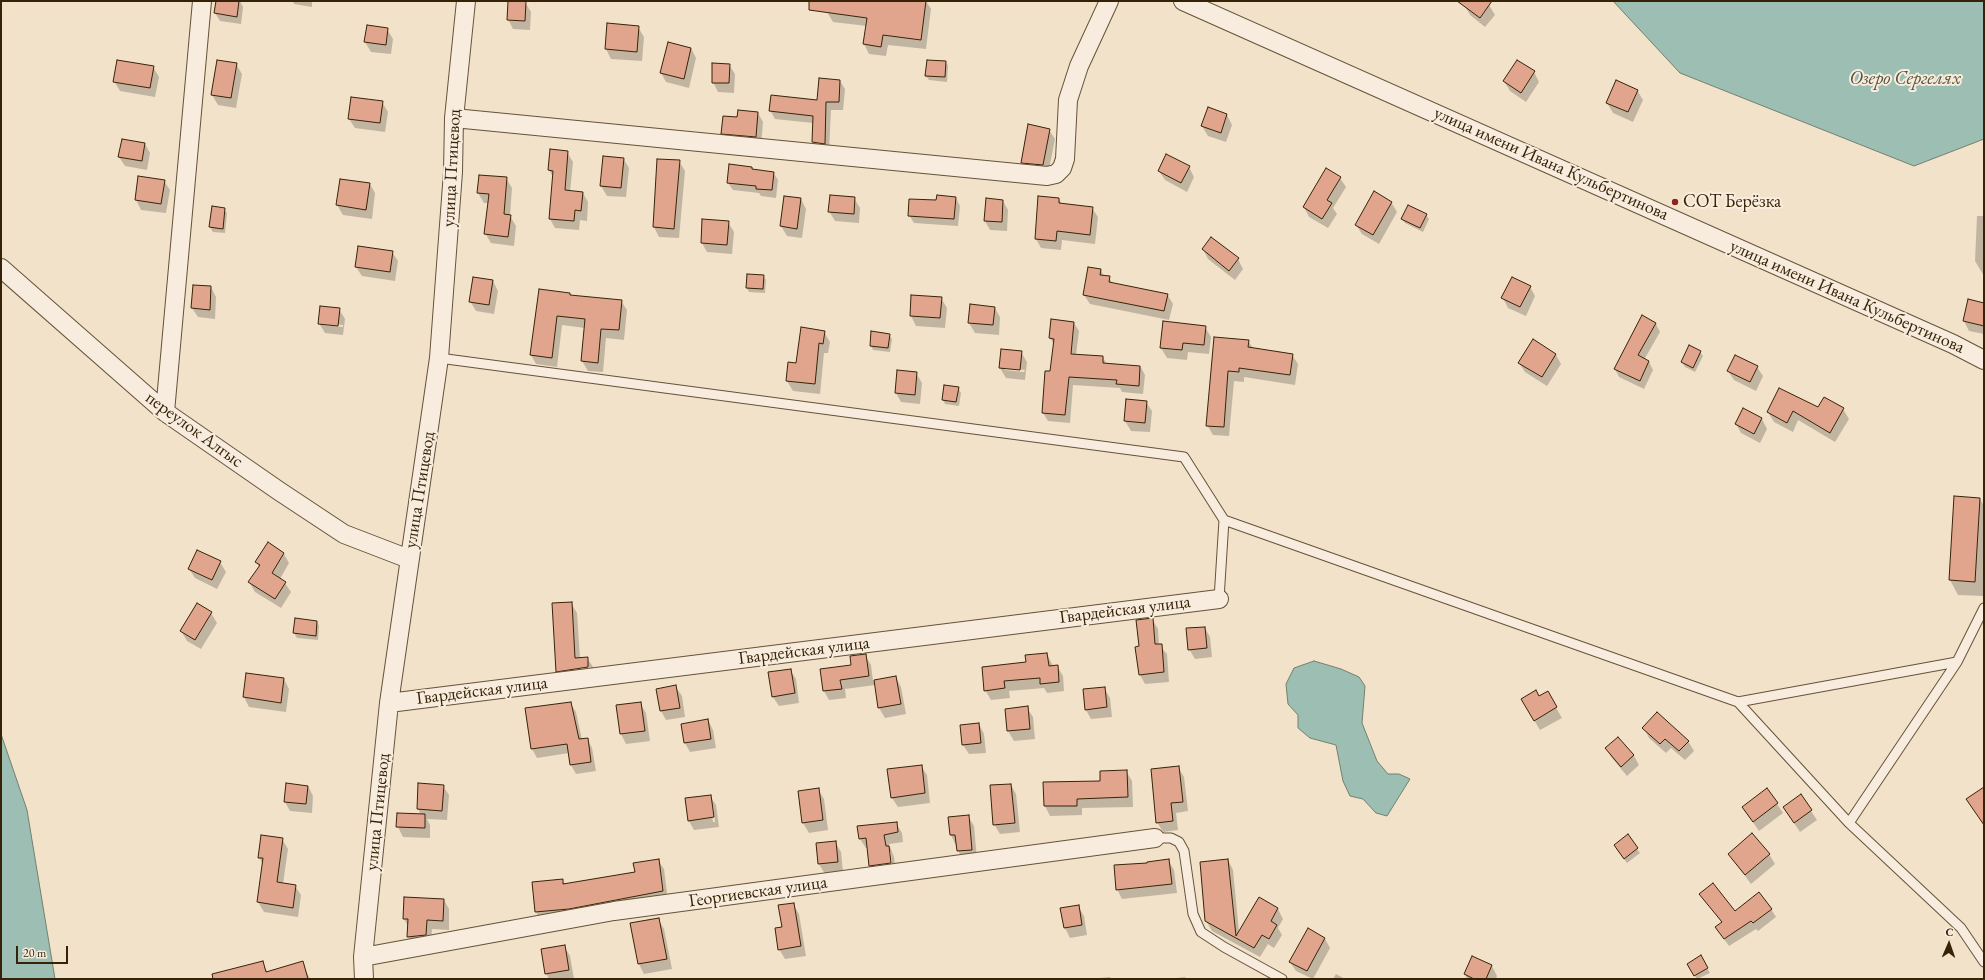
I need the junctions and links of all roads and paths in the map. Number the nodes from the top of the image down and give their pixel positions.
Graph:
1 (202, 1) edge
2 (466, 1) edge
3 (1109, 1) edge
4 (1183, 1) edge
5 (454, 118) junction
6 (1, 268) edge
7 (439, 358) junction
8 (1984, 360) edge
9 (165, 412) junction
10 (1224, 520) junction
11 (409, 559) junction
12 (1218, 599) joint
13 (1984, 608) edge
14 (1957, 662) junction
15 (1738, 702) junction
16 (389, 703) junction
17 (1848, 823) junction
18 (1155, 838) joint
19 (363, 957) junction
20 (1984, 962) edge
21 (364, 979) edge
22 (1282, 979) edge

1 - 9 street
2 - 5 street, улица Птицевод
3 - 5 street
4 - 8 street, улица имени Ивана Кульбертинова
5 - 7 street, улица Птицевод
6 - 9 street, переулок Алгыс
7 - 10 lane
7 - 11 street, улица Птицевод
9 - 11 street, переулок Алгыс
10 - 12 lane
10 - 15 lane
11 - 16 street, улица Птицевод
12 - 16 street, Гвардейская улица
13 - 14 lane
14 - 15 lane
14 - 17 lane
15 - 17 lane
16 - 19 street, улица Птицевод
17 - 20 lane
18 - 19 street, Георгиевская улица
18 - 22 lane
19 - 21 street, улица Птицевод

